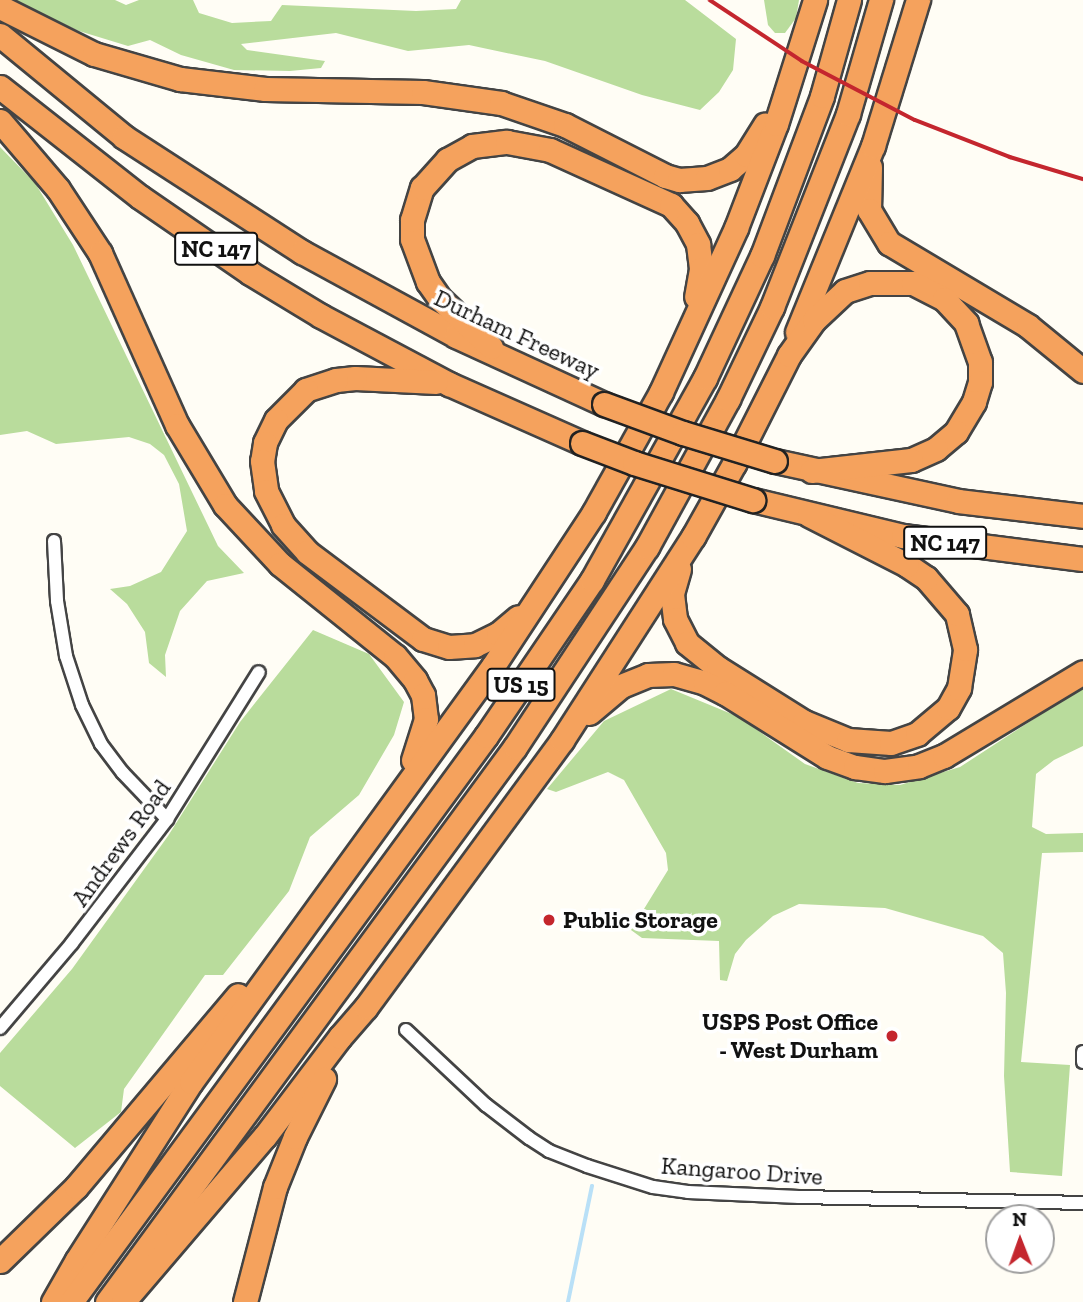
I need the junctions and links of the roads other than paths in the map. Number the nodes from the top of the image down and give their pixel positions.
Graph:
1 (815, 0) edge
2 (849, 0) edge
3 (881, 0) edge
4 (918, 0) edge
5 (0, 7) edge
6 (0, 35) edge
7 (791, 74) junction
8 (0, 87) edge
9 (0, 121) edge
10 (873, 146) junction
11 (688, 334) junction
12 (789, 355) junction
13 (506, 361) junction
14 (1083, 371) edge
15 (449, 384) junction
16 (812, 471) junction
17 (809, 515) junction
18 (1083, 516) edge
19 (693, 537) junction
20 (54, 541) dead end
21 (1083, 559) edge
22 (537, 601) junction
23 (259, 672) dead end
24 (1083, 672) edge
25 (562, 740) junction
26 (402, 789) junction
27 (167, 819) junction
28 (290, 942) junction
29 (366, 1007) junction
30 (0, 1028) edge
31 (406, 1030) dead end
32 (1083, 1052) edge
33 (1083, 1062) edge
34 (1083, 1203) edge
35 (0, 1261) edge
36 (53, 1302) edge
37 (71, 1302) edge
38 (107, 1302) edge
39 (123, 1302) edge
40 (245, 1302) edge

1 - 7 highway
2 - 37 highway, US 15
3 - 38 highway, US 15
4 - 10 highway
5 - 7 highway
6 - 13 highway, Durham Freeway / NC 147
7 - 11 highway
8 - 15 highway, NC 147
9 - 26 highway
10 - 12 highway
10 - 14 highway
11 - 13 highway
11 - 22 highway
12 - 16 highway
12 - 19 highway
13 - 16 highway, Durham Freeway / NC 147, bridge
15 - 17 highway, NC 147, bridge
15 - 22 highway
16 - 18 highway, Durham Freeway / NC 147
17 - 19 highway
17 - 21 highway, NC 147
19 - 25 highway
20 - 27 street
22 - 26 highway
23 - 27 street, Andrews Road
24 - 25 highway
25 - 29 highway
26 - 28 highway
27 - 30 street, Andrews Road
28 - 35 highway
28 - 36 highway
29 - 39 highway
29 - 40 highway
31 - 34 street, Kangaroo Drive
32 - 33 street

